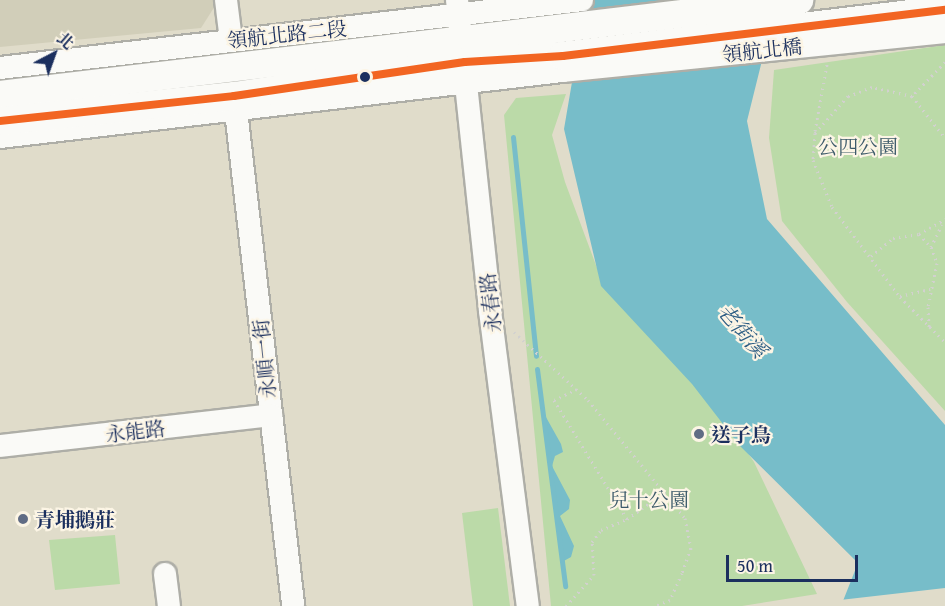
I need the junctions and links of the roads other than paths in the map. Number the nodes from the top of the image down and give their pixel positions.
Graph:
1 (226, 0) edge
2 (799, 0) edge
3 (513, 3) edge
4 (577, 9) edge
5 (945, 10) edge
6 (855, 30) junction
7 (945, 32) edge
8 (467, 39) edge
9 (231, 40) junction
10 (563, 63) joint
11 (11, 99) edge
12 (236, 111) junction
13 (0, 137) edge
14 (271, 415) junction
15 (0, 446) edge
16 (165, 574) dead end
17 (169, 606) edge
18 (293, 606) edge
19 (528, 606) edge

1 - 9 street
2 - 4 main road
3 - 4 street, 領航北路二段
3 - 8 street
3 - 8 street, 領航北路二段
4 - 8 main road, 領航北路二段
5 - 6 main road, 領航北橋
6 - 7 street
6 - 10 main road, 領航北橋
8 - 9 street, 領航北路二段
8 - 10 main road, 領航北路二段
8 - 11 main road, 領航北路二段
8 - 12 street, 領航北路二段
8 - 19 street, 永春路
9 - 11 street, 領航北路二段
11 - 12 street, 領航北路二段
11 - 13 street, 領航北路二段
12 - 14 street, 永順一街
14 - 15 street, 永能路
14 - 18 street, 永順一街
16 - 17 street

